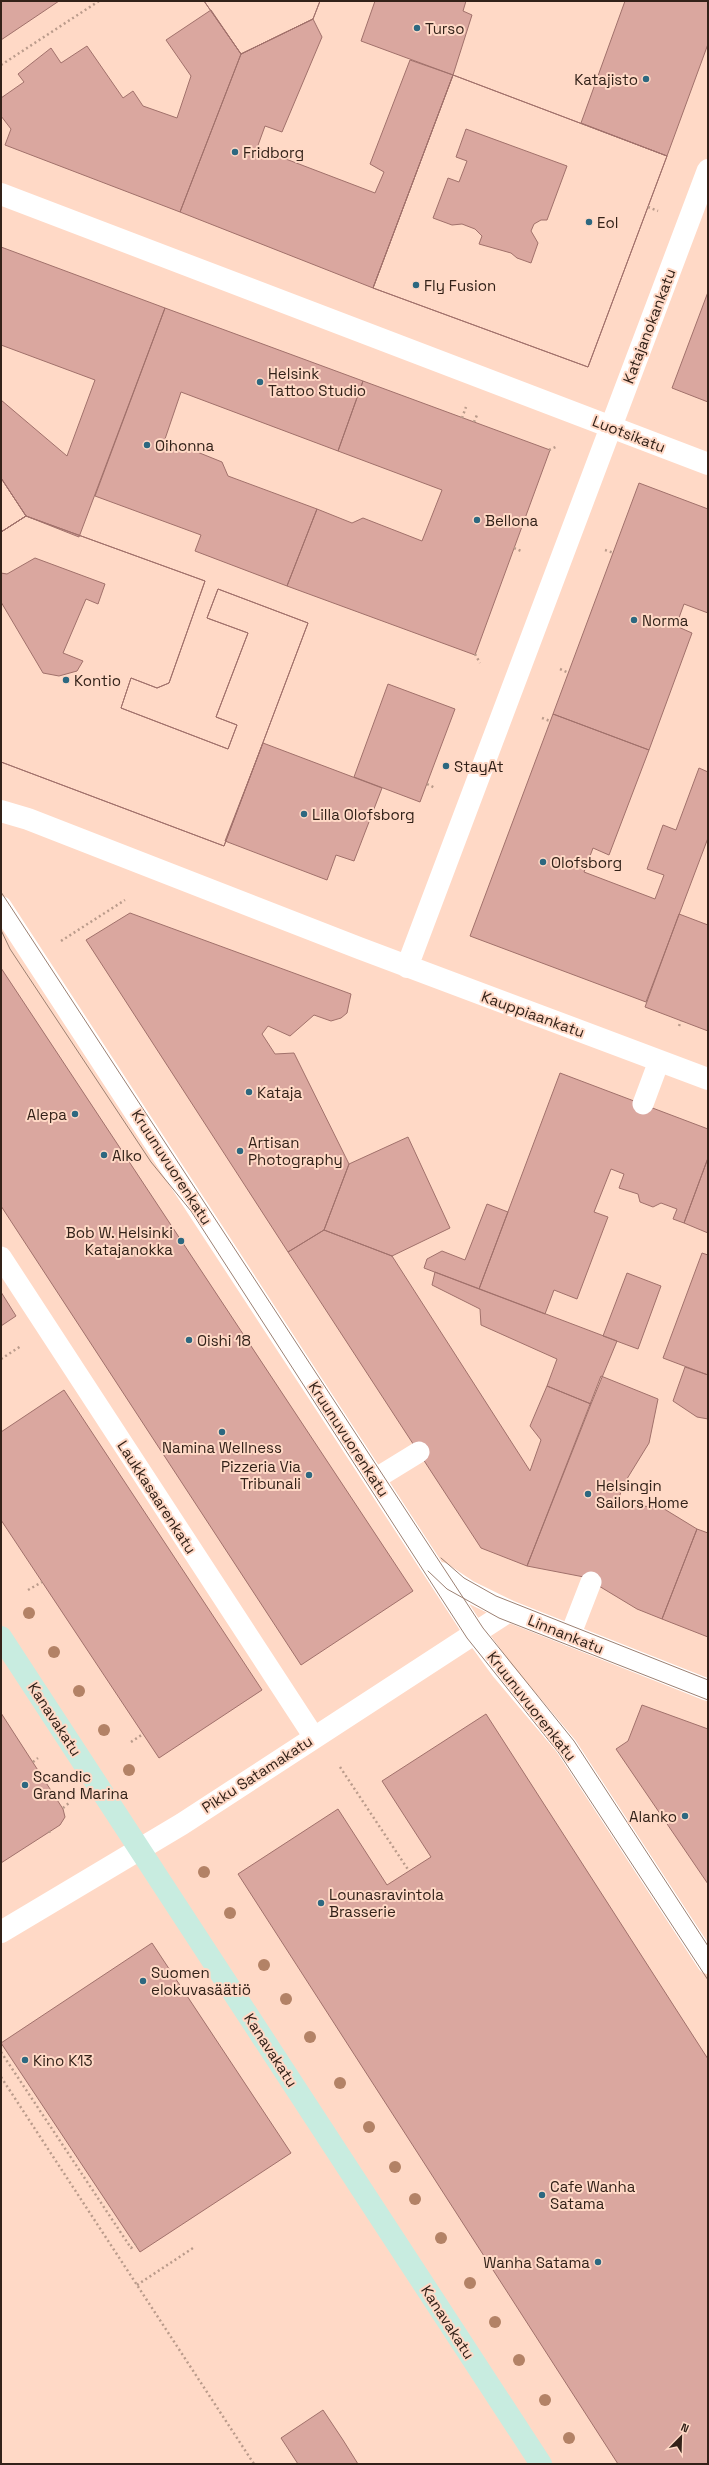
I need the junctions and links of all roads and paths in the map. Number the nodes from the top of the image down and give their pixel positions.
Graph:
1 (99, 1) edge
2 (1, 65) edge
3 (708, 170) edge
4 (1, 194) edge
5 (477, 415) dead end
6 (474, 422) dead end
7 (610, 427) junction
8 (558, 446) dead end
9 (549, 450) dead end
10 (708, 464) edge
11 (514, 548) dead end
12 (605, 550) dead end
13 (521, 551) dead end
14 (614, 553) dead end
15 (474, 654) dead end
16 (480, 663) dead end
17 (560, 669) dead end
18 (568, 673) dead end
19 (542, 718) dead end
20 (550, 721) dead end
21 (426, 784) dead end
22 (435, 788) dead end
23 (1, 811) edge
24 (125, 900) dead end
25 (1, 906) edge
26 (59, 943) dead end
27 (407, 967) junction
28 (681, 1021) dead end
29 (679, 1026) dead end
30 (659, 1061) junction
31 (708, 1079) edge
32 (643, 1104) dead end
33 (1, 1257) edge
34 (419, 1452) dead end
35 (375, 1479) junction
36 (432, 1566) junction
37 (42, 1582) dead end
38 (591, 1582) dead end
39 (28, 1590) dead end
40 (509, 1611) junction
41 (475, 1633) junction
42 (570, 1636) junction
43 (1, 1637) edge
44 (708, 1690) edge
45 (143, 1734) dead end
46 (314, 1737) junction
47 (131, 1742) dead end
48 (38, 1758) dead end
49 (33, 1762) dead end
50 (340, 1767) dead end
51 (69, 1803) dead end
52 (63, 1808) dead end
53 (140, 1849) junction
54 (409, 1871) dead end
55 (1, 1932) edge
56 (708, 1963) edge
57 (1, 2052) edge
58 (20, 2070) dead end
59 (15, 2072) junction
60 (1, 2077) edge
61 (136, 2244) dead end
62 (193, 2248) dead end
63 (137, 2285) junction
64 (254, 2464) edge
65 (541, 2464) edge

1 - 2 path
3 - 7 street, Katajanokankatu
4 - 7 street, Luotsikatu
5 - 6 path
7 - 10 street, Luotsikatu
7 - 27 street, Katajanokankatu
8 - 9 path
11 - 13 path
12 - 14 path
15 - 16 path
17 - 18 path
19 - 20 path
21 - 22 path
23 - 27 street, Kauppiaankatu
24 - 26 path
25 - 35 street, Kruunuvuorenkatu
27 - 30 street, Kauppiaankatu
28 - 29 path
30 - 31 street, Kauppiaankatu
30 - 32 lane
33 - 46 lane, Laukkasaarenkatu
34 - 35 lane
35 - 36 street, Kruunuvuorenkatu
36 - 40 street, Linnankatu
36 - 41 street, Kruunuvuorenkatu
37 - 39 path
38 - 42 lane
40 - 41 street, Pikku Satamakatu
40 - 42 street, Linnankatu
41 - 46 street, Pikku Satamakatu
41 - 56 street, Kruunuvuorenkatu
42 - 44 street, Linnankatu
43 - 53 main road, Kanavakatu
45 - 47 path
46 - 53 street, Pikku Satamakatu
48 - 49 path
50 - 54 path
51 - 52 path
53 - 55 street, Pikku Satamakatu
53 - 65 main road, Kanavakatu
57 - 59 path
58 - 59 path
59 - 61 path
60 - 63 path
62 - 63 path
63 - 64 path

